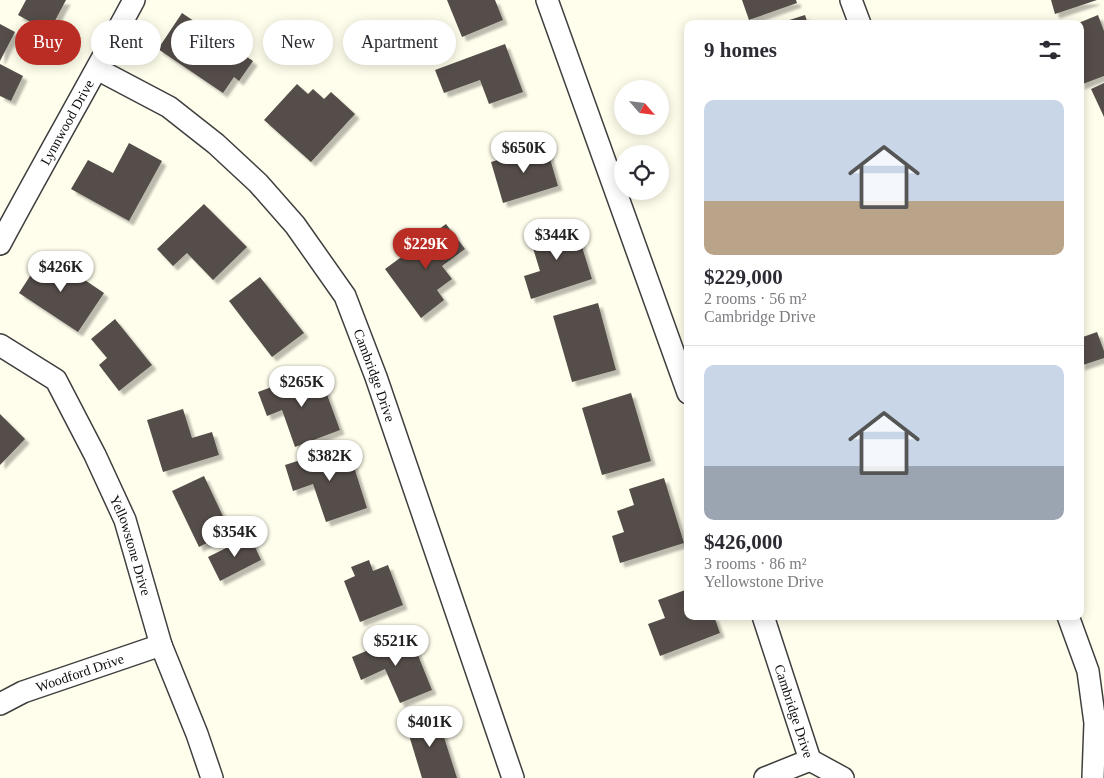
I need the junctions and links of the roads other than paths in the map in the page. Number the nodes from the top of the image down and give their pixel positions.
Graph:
1 (134, 0) edge
2 (548, 0) edge
3 (851, 0) edge
4 (858, 20) edge
5 (97, 69) junction
6 (0, 244) edge
7 (0, 345) edge
8 (684, 382) edge
9 (764, 620) edge
10 (1069, 620) edge
11 (161, 645) junction
12 (0, 704) edge
13 (810, 760) junction
14 (212, 778) edge
15 (513, 778) edge
16 (765, 778) edge
17 (843, 778) edge
18 (1093, 778) edge

1 - 5 street, Lynnwood Drive
2 - 8 street
3 - 4 street
5 - 6 street, Lynnwood Drive
5 - 15 street, Cambridge Drive
7 - 11 street, Yellowstone Drive
9 - 13 street, Cambridge Drive
10 - 18 street
11 - 12 street, Woodford Drive
11 - 14 street, Yellowstone Drive
13 - 16 street, Cambridge Drive
13 - 17 street

